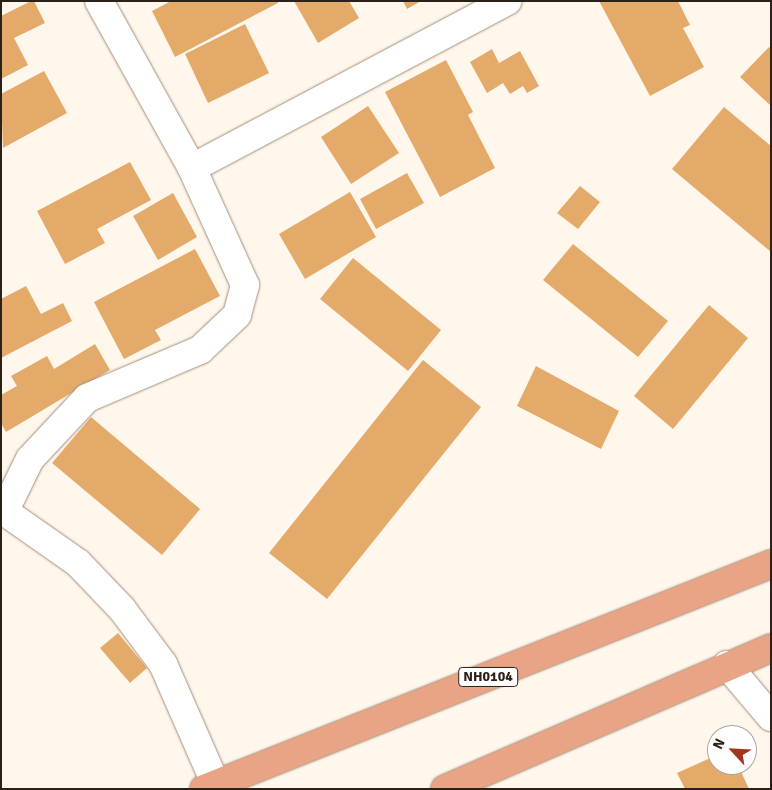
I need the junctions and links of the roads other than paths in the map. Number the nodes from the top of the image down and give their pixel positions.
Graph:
1 (99, 1) edge
2 (508, 1) edge
3 (475, 9) edge
4 (192, 168) junction
5 (2, 511) edge
6 (771, 564) edge
7 (771, 648) edge
8 (727, 665) junction
9 (771, 717) edge
10 (213, 788) edge
11 (445, 789) edge

1 - 4 street
2 - 3 street
3 - 4 street
4 - 5 street
5 - 10 street
6 - 10 highway, NH0104
7 - 8 highway
8 - 9 street
8 - 11 highway

